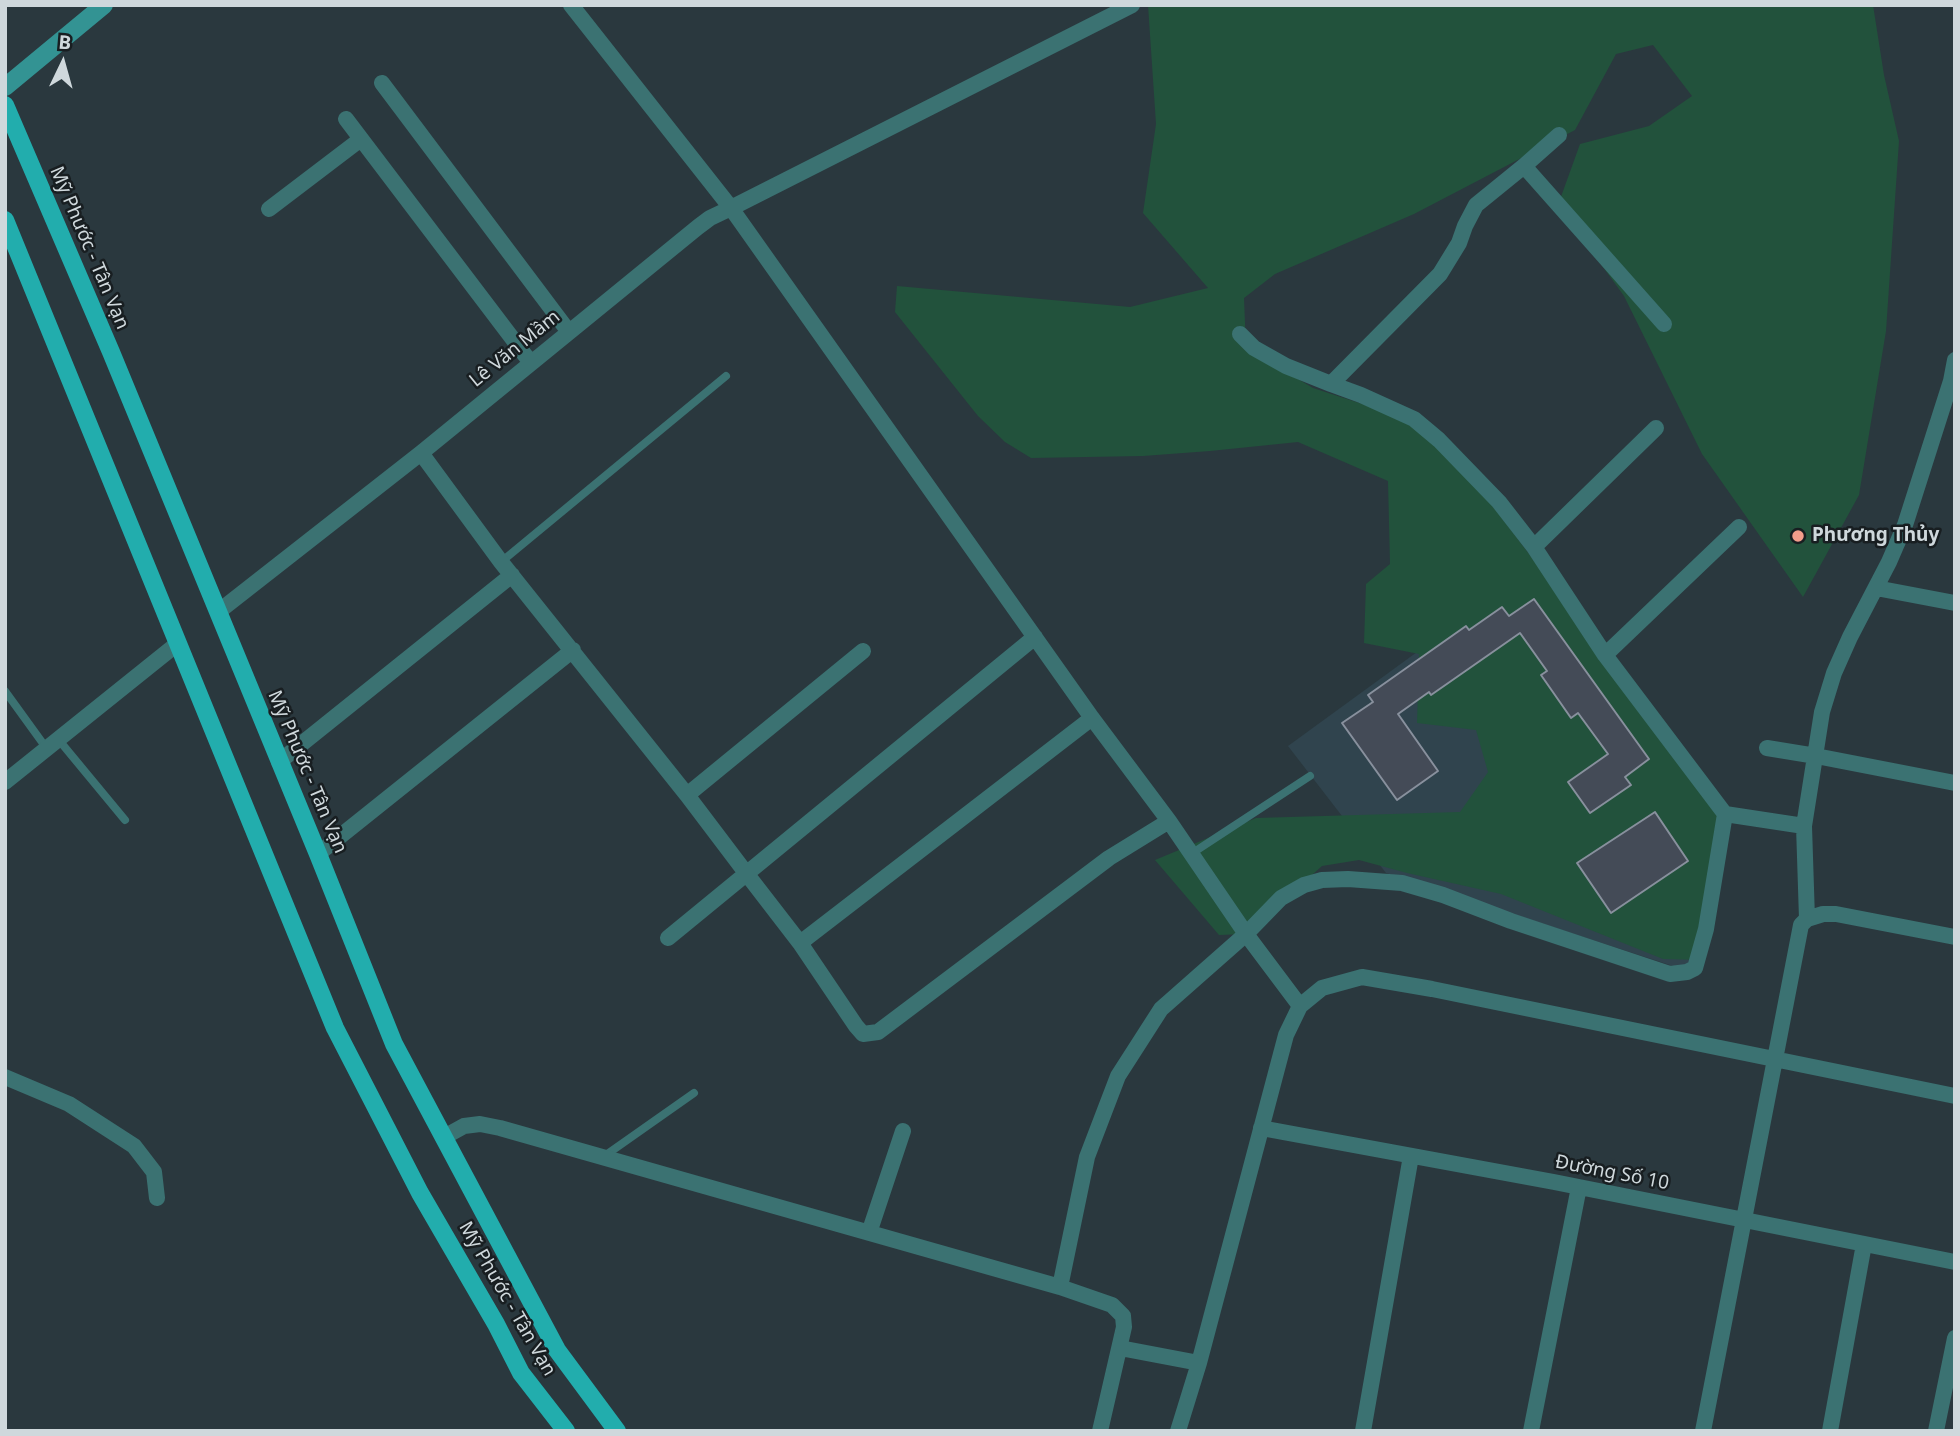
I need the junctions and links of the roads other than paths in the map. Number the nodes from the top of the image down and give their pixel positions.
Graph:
1 (104, 5) edge
2 (571, 5) edge
3 (1132, 5) edge
4 (382, 83) dead end
5 (5, 87) edge
6 (5, 105) edge
7 (346, 119) dead end
8 (1559, 135) dead end
9 (361, 139) junction
10 (1524, 166) junction
11 (731, 208) junction
12 (269, 209) dead end
13 (5, 220) edge
14 (1664, 324) dead end
15 (569, 331) junction
16 (1240, 334) dead end
17 (1955, 360) edge
18 (531, 363) junction
19 (726, 376) dead end
20 (1331, 384) junction
21 (1656, 428) dead end
22 (421, 453) junction
23 (1739, 527) dead end
24 (1534, 547) junction
25 (501, 562) junction
26 (512, 575) junction
27 (1877, 588) junction
28 (1955, 603) edge
29 (218, 612) junction
30 (1035, 637) junction
31 (177, 644) junction
32 (573, 650) junction
33 (863, 650) dead end
34 (1605, 656) junction
35 (5, 691) edge
36 (1092, 718) junction
37 (53, 744) junction
38 (1767, 748) dead end
39 (1816, 756) junction
40 (279, 762) junction
41 (1310, 776) dead end
42 (5, 782) edge
43 (1955, 783) edge
44 (687, 795) junction
45 (1725, 814) junction
46 (125, 820) dead end
47 (1169, 821) junction
48 (1804, 826) junction
49 (318, 854) junction
50 (1191, 854) junction
51 (747, 873) junction
52 (1807, 919) junction
53 (1246, 934) junction
54 (1955, 937) edge
55 (668, 938) dead end
56 (800, 943) junction
57 (1300, 1006) junction
58 (1775, 1059) junction
59 (5, 1077) edge
60 (694, 1093) dead end
61 (1955, 1096) edge
62 (1261, 1128) junction
63 (902, 1131) dead end
64 (444, 1137) junction
65 (1411, 1156) junction
66 (603, 1157) junction
67 (1578, 1187) junction
68 (157, 1198) dead end
69 (1744, 1220) junction
70 (869, 1233) junction
71 (1864, 1244) junction
72 (1955, 1262) edge
73 (1060, 1287) junction
74 (1955, 1338) edge
75 (1119, 1348) junction
76 (1199, 1363) junction
77 (566, 1431) edge
78 (617, 1431) edge
79 (1100, 1431) edge
80 (1178, 1431) edge
81 (1363, 1431) edge
82 (1531, 1431) edge
83 (1703, 1431) edge
84 (1830, 1431) edge
85 (1936, 1431) edge

1 - 5 main road
2 - 11 street
3 - 11 street, Lê Văn Mầm
4 - 15 street
6 - 29 main road, Mỹ Phước - Tân Vạn
7 - 9 street
8 - 10 street
9 - 12 street
9 - 18 street
10 - 14 street
10 - 20 street
11 - 15 street, Lê Văn Mầm
11 - 30 street
13 - 31 main road, Mỹ Phước - Tân Vạn
15 - 18 street, Lê Văn Mầm
16 - 20 street
17 - 27 street
18 - 22 street, Lê Văn Mầm
19 - 25 lane
20 - 24 street
21 - 24 street
22 - 25 street
22 - 29 street, Lê Văn Mầm
23 - 34 street
24 - 34 street
25 - 26 street
26 - 32 street
26 - 40 street
27 - 28 street
27 - 39 street
29 - 40 main road, Mỹ Phước - Tân Vạn
30 - 36 street
30 - 51 street
31 - 37 street
31 - 77 main road, Mỹ Phước - Tân Vạn
32 - 44 street
32 - 49 street
33 - 44 street
34 - 45 street
35 - 37 lane
36 - 47 street
36 - 56 street
37 - 42 street
37 - 46 lane
38 - 39 street
39 - 43 street
39 - 48 street
40 - 49 main road, Mỹ Phước - Tân Vạn
41 - 50 lane
44 - 51 street
45 - 48 street
45 - 53 street
47 - 50 street
47 - 56 street
48 - 52 street
49 - 64 main road, Mỹ Phước - Tân Vạn
50 - 53 street
51 - 55 street
51 - 56 street
52 - 54 street
52 - 58 street
53 - 57 street
53 - 73 street
57 - 58 street
57 - 62 street
58 - 61 street
58 - 69 street
59 - 68 street
60 - 66 lane
62 - 65 street, Đường Số 10
62 - 76 street
63 - 70 street
64 - 66 street
64 - 78 main road, Mỹ Phước - Tân Vạn
65 - 67 street, Đường Số 10
65 - 81 street
66 - 70 street
67 - 69 street, Đường Số 10
67 - 82 street
69 - 71 street, Đường Số 10
69 - 83 street
70 - 73 street
71 - 72 street, Đường Số 10
71 - 84 street
73 - 75 street
74 - 85 street
75 - 76 street
75 - 79 street
76 - 80 street

